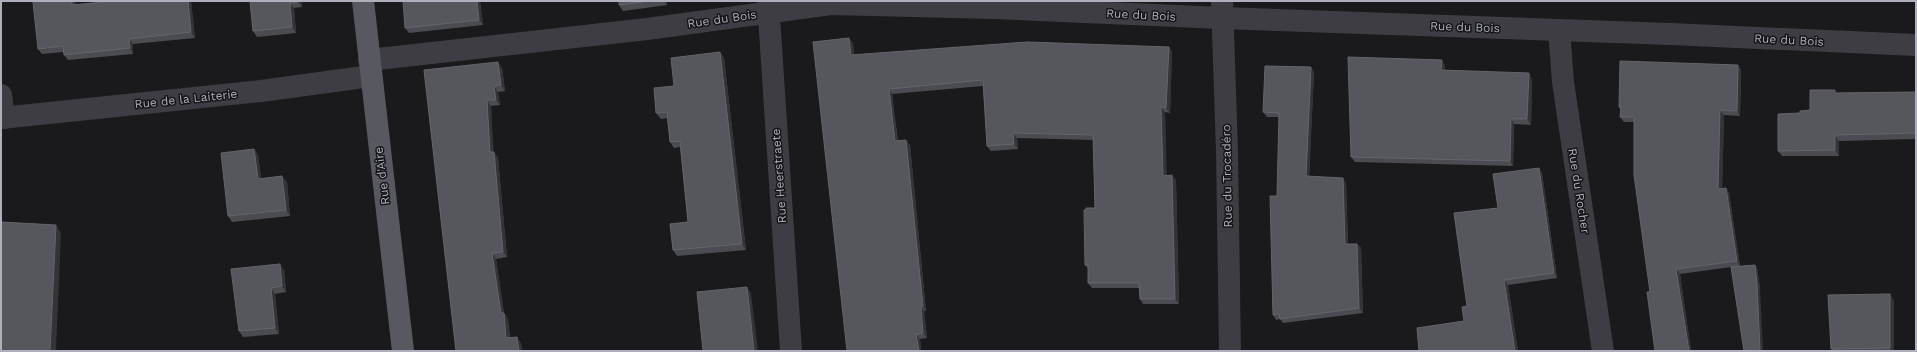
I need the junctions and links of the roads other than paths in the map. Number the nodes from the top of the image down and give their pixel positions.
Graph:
1 (363, 1) edge
2 (768, 7) edge
3 (1222, 10) edge
4 (1559, 30) junction
5 (1916, 45) edge
6 (370, 68) junction
7 (1, 95) edge
8 (2, 118) edge
9 (403, 351) edge
10 (790, 351) edge
11 (1230, 351) edge
12 (1603, 351) edge

1 - 6 main road, Rue d'Aire
2 - 3 street, Rue du Bois
2 - 6 street, Rue du Bois
2 - 10 street, Rue Heerstraete
3 - 4 street, Rue du Bois
3 - 11 street, Rue du Trocadéro
4 - 5 street, Rue du Bois
4 - 12 street, Rue du Rocher
6 - 8 street, Rue de la Laiterie
6 - 9 main road, Rue d'Aire
7 - 8 street

